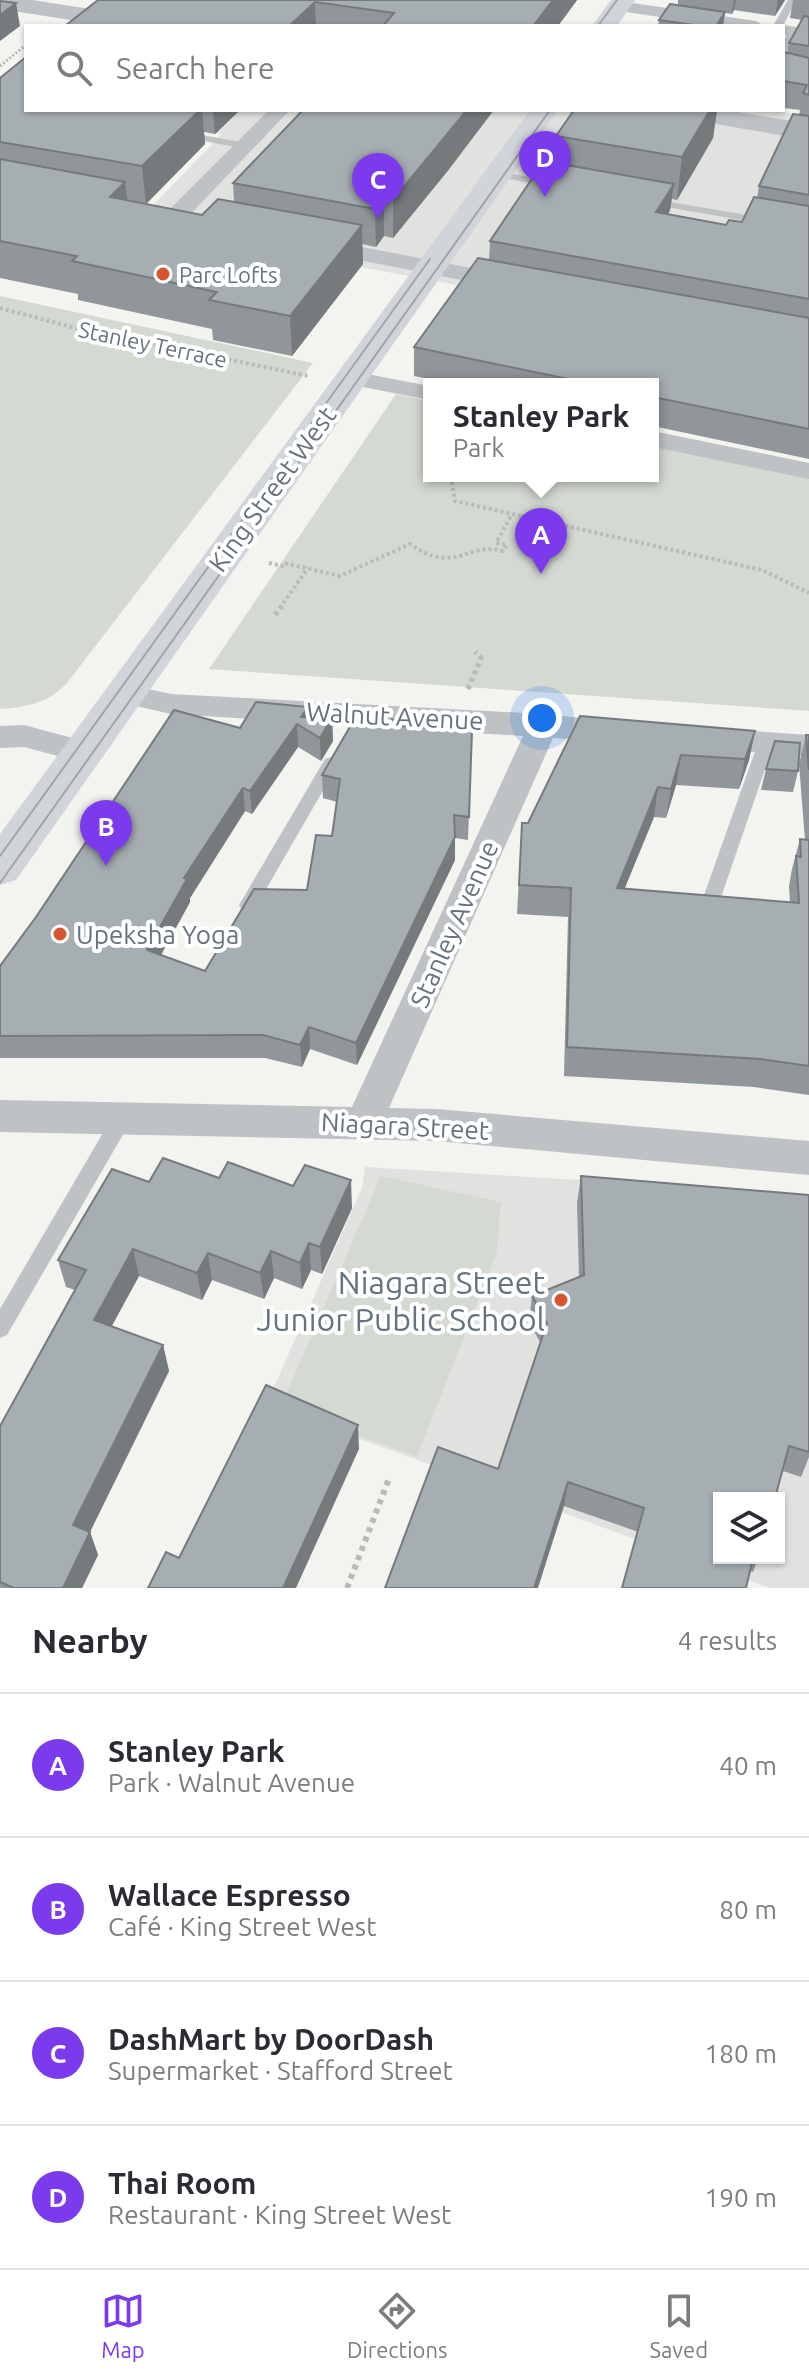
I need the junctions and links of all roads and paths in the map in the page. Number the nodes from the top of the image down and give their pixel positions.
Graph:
1 (792, 0) edge
2 (0, 2) edge
3 (615, 11) edge
4 (85, 14) edge
5 (143, 24) edge
6 (737, 24) edge
7 (791, 30) edge
8 (24, 47) edge
9 (0, 66) edge
10 (278, 112) edge
11 (543, 112) edge
12 (692, 112) edge
13 (809, 132) edge
14 (177, 133) edge
15 (246, 146) junction
16 (497, 174) junction
17 (558, 185) edge
18 (646, 200) edge
19 (175, 218) edge
20 (779, 224) edge
21 (296, 241) edge
22 (431, 267) junction
23 (527, 285) edge
24 (0, 308) edge
25 (308, 376) dead end
26 (352, 378) junction
27 (423, 392) edge
28 (659, 440) edge
29 (809, 471) edge
30 (452, 482) edge
31 (512, 514) junction
32 (269, 563) dead end
33 (308, 568) junction
34 (809, 593) edge
35 (275, 615) dead end
36 (475, 652) dead end
37 (467, 691) dead end
38 (125, 694) junction
39 (543, 725) junction
40 (654, 734) edge
41 (0, 737) edge
42 (686, 737) edge
43 (766, 743) junction
44 (809, 746) edge
45 (84, 752) junction
46 (337, 753) edge
47 (0, 868) edge
48 (707, 912) edge
49 (241, 917) edge
50 (0, 1116) edge
51 (121, 1120) junction
52 (364, 1122) junction
53 (809, 1158) edge
54 (0, 1328) edge
55 (390, 1476) dead end
56 (347, 1588) edge

1 - 7 lane
2 - 4 street
3 - 6 street
4 - 5 street
8 - 9 path
10 - 15 street
11 - 16 main road, King Street West
12 - 13 street
14 - 15 lane
15 - 19 street
16 - 17 lane
16 - 22 main road, King Street West
18 - 20 lane
21 - 22 street
22 - 23 street
22 - 26 main road, King Street West
24 - 25 path, Stanley Terrace
26 - 27 street
26 - 38 main road, King Street West
28 - 29 street
30 - 31 path
31 - 33 path
31 - 34 path
32 - 33 path
33 - 35 path
36 - 37 path
38 - 39 street, Walnut Avenue
38 - 45 main road, King Street West
39 - 40 street, Walnut Avenue
39 - 52 street, Stanley Avenue
41 - 45 street
42 - 43 street
43 - 44 street
43 - 48 lane
45 - 47 main road, King Street West
46 - 49 lane
50 - 51 street, Niagara Street
51 - 52 street, Niagara Street
51 - 54 lane
52 - 53 street, Niagara Street
55 - 56 path

